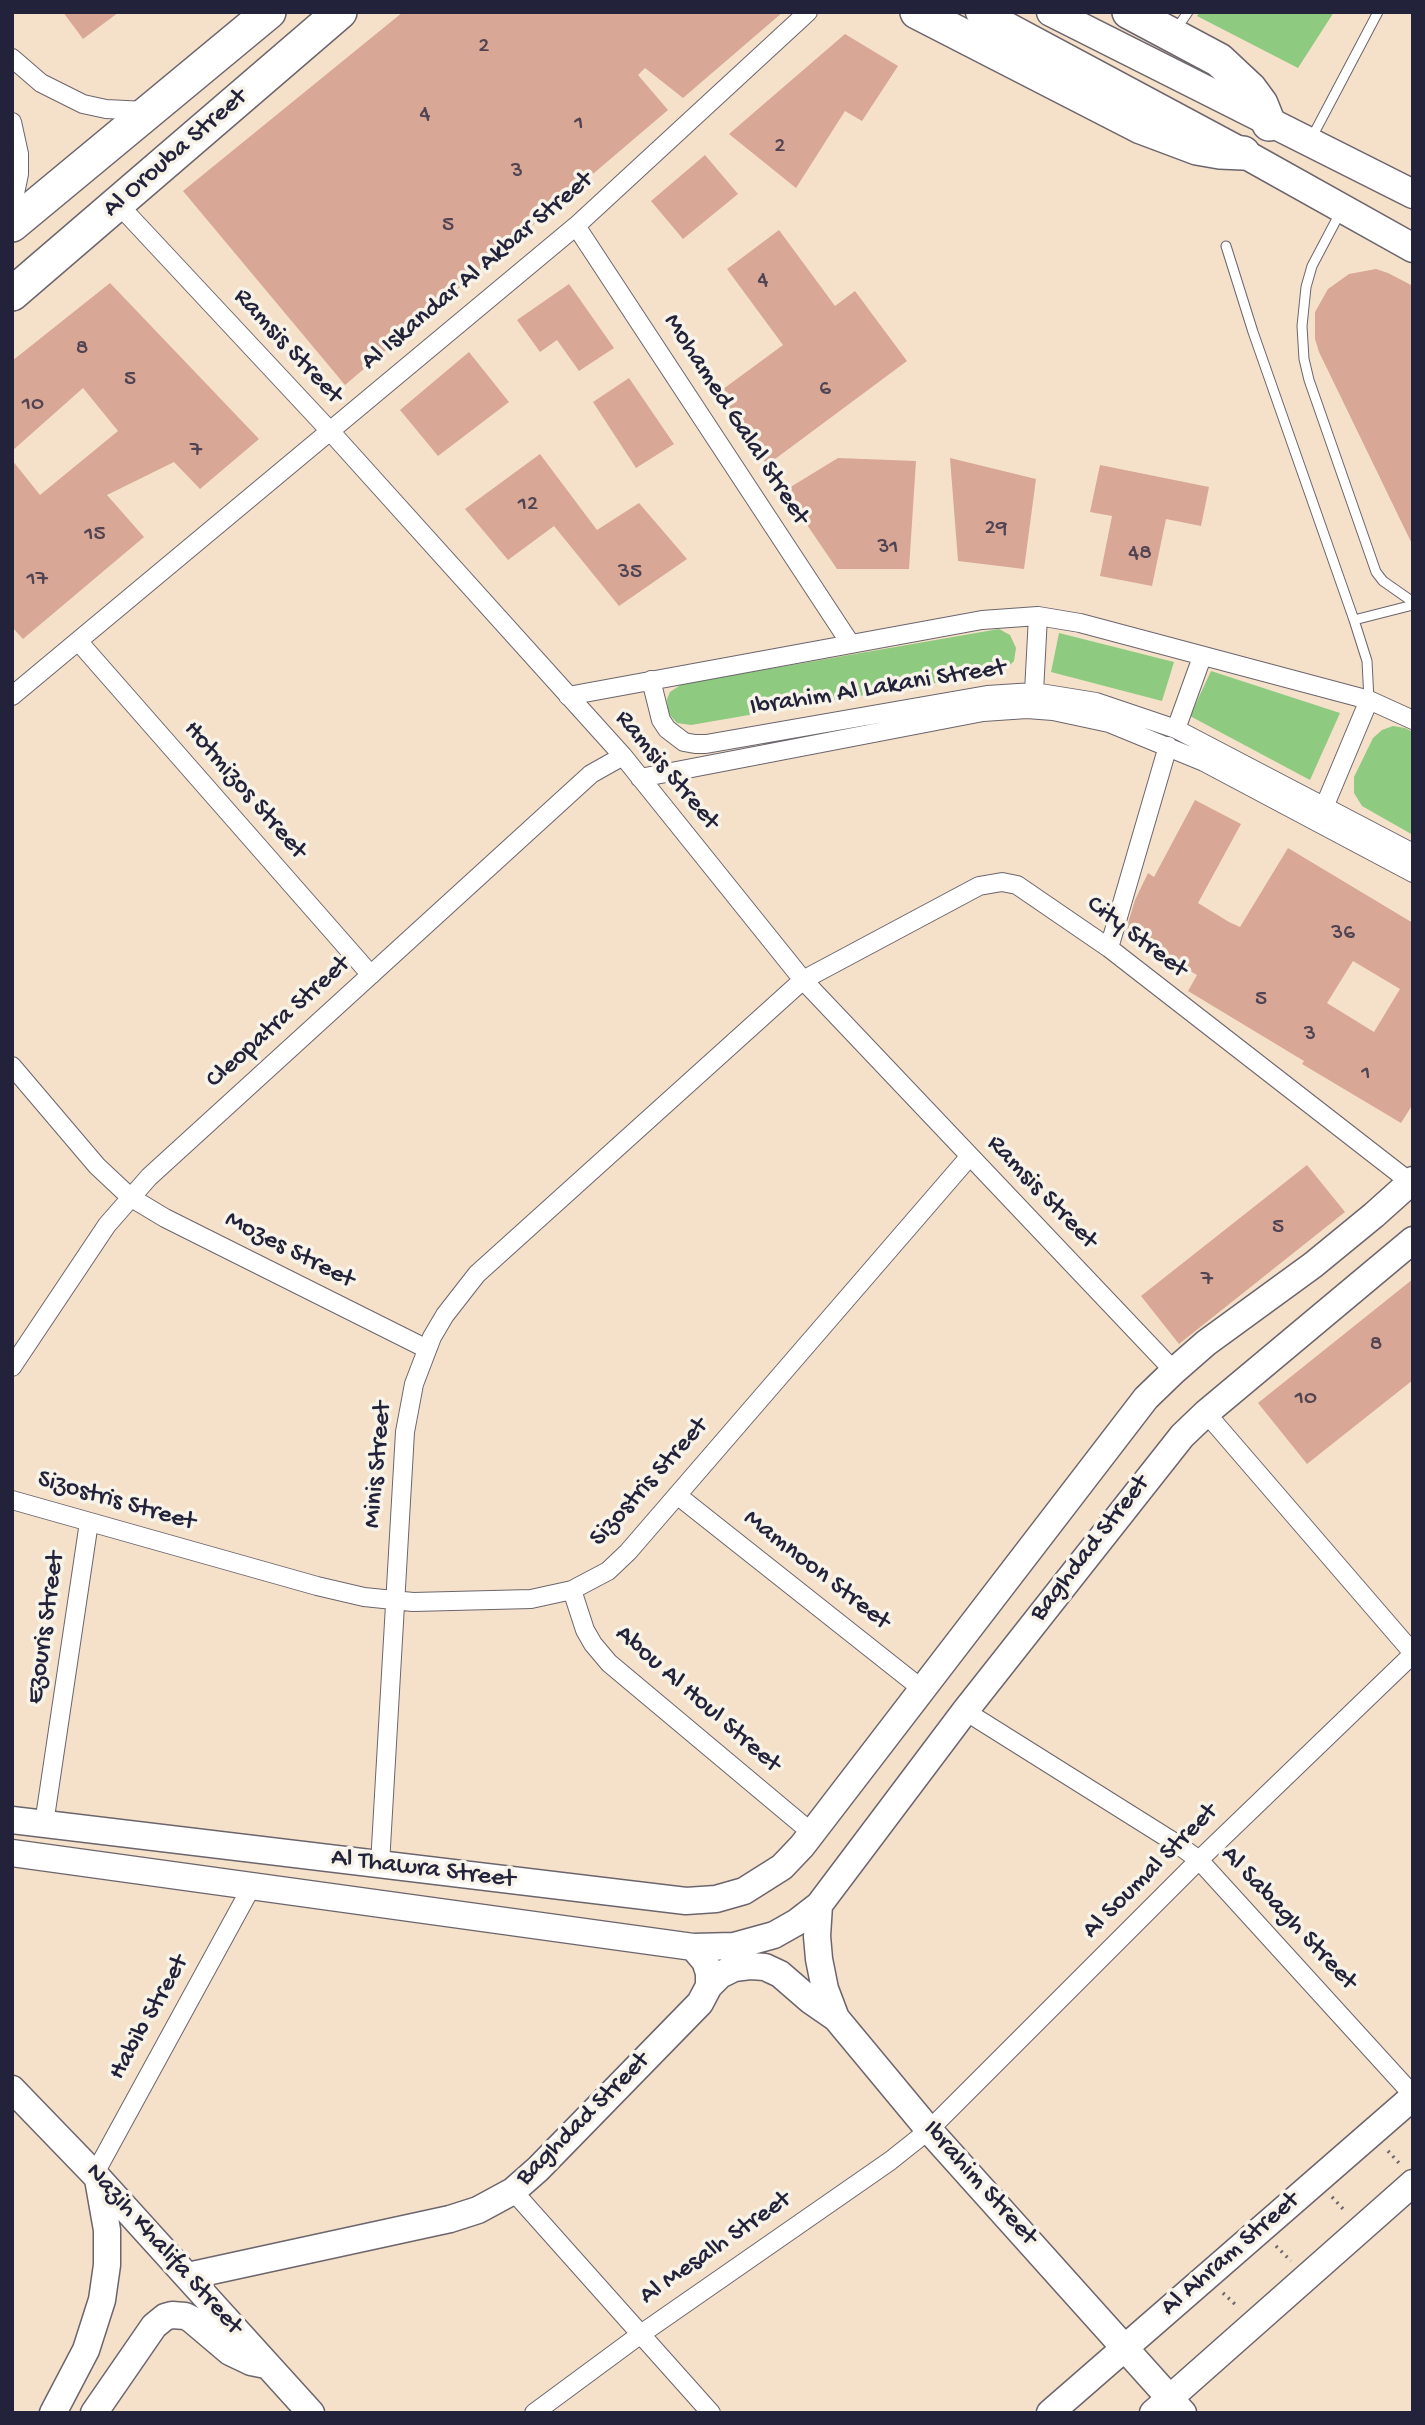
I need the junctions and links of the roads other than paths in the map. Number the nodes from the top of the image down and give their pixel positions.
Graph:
1 (270, 12) edge
2 (340, 12) edge
3 (808, 12) edge
4 (917, 12) edge
5 (980, 12) edge
6 (1051, 12) edge
7 (1129, 12) edge
8 (1378, 12) edge
9 (1180, 23) edge
10 (12, 58) edge
11 (153, 111) junction
12 (12, 122) edge
13 (1269, 124) junction
14 (1308, 143) junction
15 (1244, 153) junction
16 (1288, 177) junction
17 (1413, 194) edge
18 (118, 204) junction
19 (12, 208) edge
20 (1342, 208) junction
21 (12, 225) edge
22 (576, 226) junction
23 (1226, 246) dead end
24 (1413, 248) edge
25 (12, 295) edge
26 (330, 431) junction
27 (1413, 604) edge
28 (1038, 616) junction
29 (1354, 620) junction
30 (78, 641) junction
31 (850, 643) junction
32 (1202, 657) junction
33 (651, 680) junction
34 (1034, 692) junction
35 (12, 696) edge
36 (568, 696) junction
37 (1369, 700) junction
38 (1413, 720) edge
39 (1176, 729) junction
40 (1168, 746) junction
41 (623, 757) junction
42 (640, 778) junction
43 (1325, 805) junction
44 (1413, 853) edge
45 (1413, 873) edge
46 (1109, 948) junction
47 (371, 975) junction
48 (803, 980) junction
49 (12, 1066) edge
50 (970, 1156) junction
51 (1411, 1181) edge
52 (130, 1197) junction
53 (1413, 1240) edge
54 (427, 1349) junction
55 (12, 1367) edge
56 (1174, 1371) junction
57 (1206, 1413) junction
58 (677, 1495) junction
59 (12, 1500) edge
60 (89, 1522) junction
61 (572, 1590) junction
62 (397, 1601) junction
63 (1413, 1654) edge
64 (922, 1689) junction
65 (965, 1711) junction
66 (12, 1820) edge
67 (44, 1824) junction
68 (812, 1833) junction
69 (12, 1853) edge
70 (1199, 1860) junction
71 (380, 1864) junction
72 (252, 1886) junction
73 (819, 1905) junction
74 (693, 1947) junction
75 (709, 1986) junction
76 (836, 2018) junction
77 (12, 2089) edge
78 (1413, 2096) edge
79 (929, 2130) junction
80 (96, 2176) junction
81 (1409, 2176) edge
82 (513, 2191) junction
83 (188, 2276) junction
84 (641, 2334) junction
85 (1125, 2347) junction
86 (267, 2365) junction
87 (1169, 2408) edge
88 (53, 2413) edge
89 (94, 2413) edge
90 (311, 2413) edge
91 (534, 2413) edge
92 (711, 2413) edge
93 (1050, 2413) edge

1 - 11 highway, Al Orouba Street
2 - 18 highway, Al Orouba Street
3 - 22 street, Al Iskandar Al Akbar Street
4 - 15 highway
5 - 15 main road
6 - 13 main road
7 - 9 highway
8 - 14 lane
9 - 13 highway
10 - 11 street
11 - 21 highway, Al Orouba Street
12 - 19 street
13 - 14 main road
14 - 16 main road
14 - 17 main road
15 - 16 main road
16 - 20 main road
18 - 25 highway, Al Orouba Street
18 - 26 street, Ramsis Street
20 - 24 main road
20 - 27 lane
22 - 26 street, Al Iskandar Al Akbar Street
22 - 31 street, Mohamed Galal Street
23 - 29 lane
26 - 30 street, Al Iskandar Al Akbar Street
26 - 36 street, Ramsis Street
27 - 29 lane
28 - 31 street, Ibrahim Al Lakani Street
28 - 32 street, Ibrahim Al Lakani Street
28 - 34 street
29 - 37 lane
30 - 35 street, Al Iskandar Al Akbar Street
30 - 47 street, Hotmizos Street
31 - 33 street, Ibrahim Al Lakani Street
32 - 37 street, Ibrahim Al Lakani Street
32 - 39 street
33 - 34 street, Ibrahim Al Lakani Street
33 - 36 street, Ibrahim Al Lakani Street
34 - 39 street, Ibrahim Al Lakani Street
36 - 41 street, Ramsis Street
37 - 38 street, Ibrahim Al Lakani Street
37 - 43 street
39 - 43 street, Ibrahim Al Lakani Street
40 - 42 street, Ibrahim Al Lakani Street
40 - 45 street, Ibrahim Al Lakani Street
40 - 46 street
41 - 42 street, Ramsis Street
41 - 47 street, Cleopatra Street
42 - 48 street, Ramsis Street
43 - 44 street, Ibrahim Al Lakani Street
46 - 48 street, City Street
46 - 51 street, City Street
47 - 52 street, Cleopatra Street
48 - 50 street, Ramsis Street
48 - 54 street, Minis Street
49 - 52 street, Mozes Street
50 - 56 street, Ramsis Street
50 - 58 street, Sizostris Street
51 - 56 main road, Baghdad Street
52 - 54 street, Mozes Street
52 - 55 street, Cleopatra Street
53 - 57 main road, Baghdad Street
54 - 62 street, Minis Street
56 - 64 main road, Baghdad Street
57 - 63 street
57 - 65 main road, Baghdad Street
58 - 61 street, Sizostris Street
58 - 64 street, Mamnoon Street
59 - 60 street, Sizostris Street
60 - 62 street, Sizostris Street
60 - 67 street, Ezouris Street
61 - 62 street, Sizostris Street
61 - 68 street, Abou Al Houl Street
62 - 71 street, Minis Street
63 - 70 street, Al Soumal Street
64 - 68 main road, Baghdad Street
65 - 70 street, Al Sabagh Street
65 - 73 main road, Baghdad Street
66 - 67 main road, Al Thawra Street
67 - 71 main road, Al Thawra Street
68 - 71 main road, Al Thawra Street
69 - 72 main road, Al Thawra Street
70 - 78 street, Al Sabagh Street
70 - 79 street, Al Soumal Street
72 - 74 main road, Al Thawra Street
72 - 80 street, Habib Street
73 - 74 main road, Al Thawra Street
73 - 76 main road, Ibrahim Street
74 - 75 main road
75 - 76 main road, Ibrahim Street
75 - 82 main road, Baghdad Street
76 - 79 main road, Ibrahim Street
77 - 80 main road, Nazih Khalifa Street
78 - 85 main road, Al Ahram Street
79 - 84 street, Al Mesalh Street
79 - 85 main road, Ibrahim Street
80 - 83 main road, Nazih Khalifa Street
80 - 88 main road
81 - 87 main road
82 - 83 main road, Baghdad Street
82 - 84 street
83 - 86 main road, Nazih Khalifa Street
84 - 91 street, Al Mesalh Street
84 - 92 street
85 - 87 main road, Ibrahim Street
85 - 93 main road, Al Ahram Street
86 - 89 main road
86 - 90 main road, Nazih Khalifa Street

